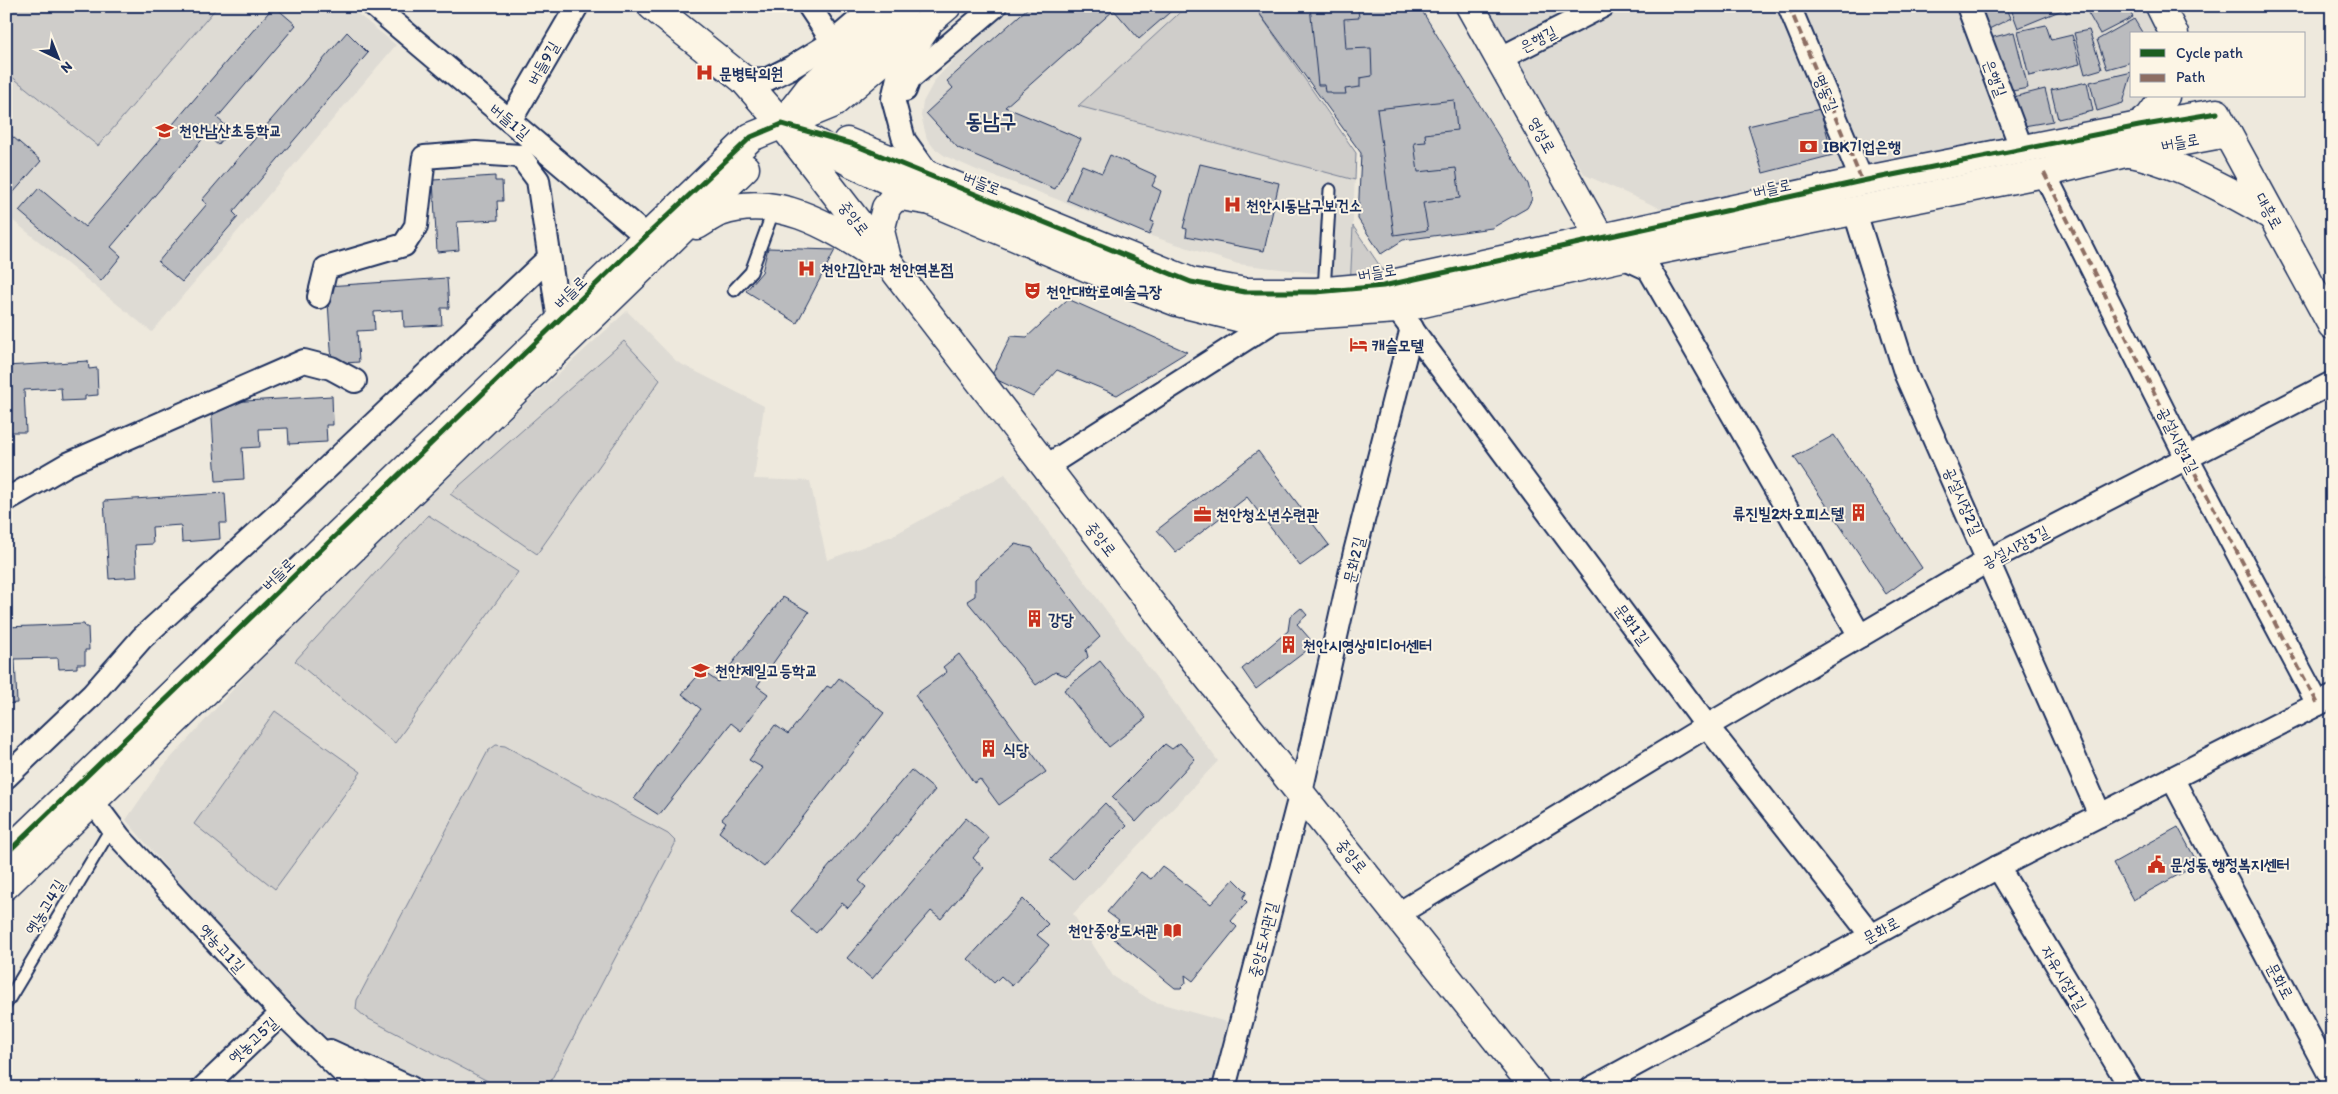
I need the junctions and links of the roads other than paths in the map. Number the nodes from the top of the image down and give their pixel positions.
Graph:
1 (374, 6) edge
2 (577, 6) edge
3 (652, 6) edge
4 (809, 6) edge
5 (875, 6) edge
6 (905, 6) edge
7 (995, 6) edge
8 (1470, 6) edge
9 (1603, 6) edge
10 (1789, 6) edge
11 (1968, 6) edge
12 (2160, 6) edge
13 (944, 9) edge
14 (2173, 32) edge
15 (833, 42) junction
16 (1499, 59) junction
17 (744, 80) junction
18 (2163, 98) edge
19 (2217, 114) edge
20 (900, 118) junction
21 (510, 121) junction
22 (782, 124) junction
23 (2139, 126) junction
24 (2022, 150) junction
25 (2125, 153) junction
26 (2044, 173) junction
27 (1862, 180) junction
28 (930, 188) junction
29 (1330, 190) dead end
30 (774, 209) junction
31 (1854, 210) junction
32 (2272, 216) junction
33 (646, 236) junction
34 (676, 237) junction
35 (1600, 238) junction
36 (1622, 257) junction
37 (549, 258) junction
38 (888, 263) junction
39 (734, 290) dead end
40 (1324, 291) junction
41 (319, 297) dead end
42 (1280, 317) junction
43 (1404, 319) junction
44 (558, 320) junction
45 (2332, 325) edge
46 (355, 381) dead end
47 (2332, 384) edge
48 (2187, 458) junction
49 (1045, 467) junction
50 (6, 500) edge
51 (1989, 560) junction
52 (1860, 636) junction
53 (2325, 700) edge
54 (1707, 726) junction
55 (6, 777) edge
56 (2172, 778) junction
57 (1301, 792) junction
58 (93, 802) junction
59 (2100, 815) junction
60 (112, 827) junction
61 (6, 854) edge
62 (1998, 868) junction
63 (6, 885) edge
64 (1398, 914) junction
65 (1871, 935) junction
66 (6, 1004) edge
67 (282, 1013) junction
68 (318, 1046) junction
69 (2332, 1079) edge
70 (203, 1088) edge
71 (359, 1088) edge
72 (411, 1088) edge
73 (1224, 1088) edge
74 (1535, 1088) edge
75 (1592, 1088) edge
76 (2130, 1088) edge

1 - 21 street, 버들1길
2 - 21 street, 버들9길
3 - 17 street, 중앙로
4 - 15 street
5 - 15 street
6 - 22 street
7 - 20 street
8 - 16 street, 영성로
9 - 16 street, 은행길
10 - 27 street, 명동길
11 - 24 street, 은행길
12 - 14 street
13 - 20 street
13 - 22 street
15 - 17 street
16 - 35 street, 영성로
17 - 22 street, 중앙로
18 - 23 street
19 - 23 street, 버들로
19 - 25 street, 버들로
19 - 32 street, 대흥로
20 - 28 street
21 - 33 street, 버들1길
22 - 28 street, 버들로
22 - 33 street, 버들로
22 - 34 street, 버들로
22 - 38 street, 중앙로
23 - 24 street, 버들로
24 - 27 street, 버들로
25 - 26 street, 버들로
25 - 32 street
26 - 31 street, 버들로
26 - 48 street, 공설시장1길
27 - 35 street, 버들로
28 - 38 street
28 - 40 street, 버들로
28 - 42 street, 버들로
29 - 40 lane
30 - 34 street
30 - 38 street
30 - 39 lane
31 - 36 street, 버들로
31 - 51 street, 공설시장2길
32 - 45 street, 대흥로
33 - 44 street, 버들로
34 - 58 street, 버들로
35 - 36 street, 영성로
35 - 40 street, 버들로
36 - 43 street, 버들로
36 - 52 street
37 - 41 street
37 - 44 street
37 - 55 street
38 - 49 street, 중앙로
42 - 43 street, 버들로
42 - 49 street, 버들로
43 - 54 street, 문화1길
43 - 57 street, 문화2길
44 - 61 street, 버들로
46 - 50 street
47 - 48 street, 공설시장3길
48 - 51 street, 공설시장3길
48 - 53 street, 공설시장1길
49 - 57 street, 중앙로
51 - 52 street, 공설시장3길
51 - 59 street, 공설시장2길
52 - 54 street, 공설시장3길
53 - 56 street, 문화로
54 - 64 street, 공설시장3길
54 - 65 street, 문화1길
56 - 59 street, 문화로
56 - 69 street, 문화로
57 - 64 street, 중앙로
57 - 73 street, 중앙도서관길
58 - 60 street, 옛농고1길
58 - 63 street, 버들로
59 - 62 street, 문화로
60 - 66 lane, 옛농고4길
60 - 67 street, 옛농고1길
62 - 65 street, 문화로
62 - 76 street, 자유시장1길
64 - 74 street, 중앙로
65 - 75 street, 문화로
67 - 68 street, 옛농고1길
67 - 70 street, 옛농고5길
68 - 71 street, 옛농고1길
68 - 72 street

